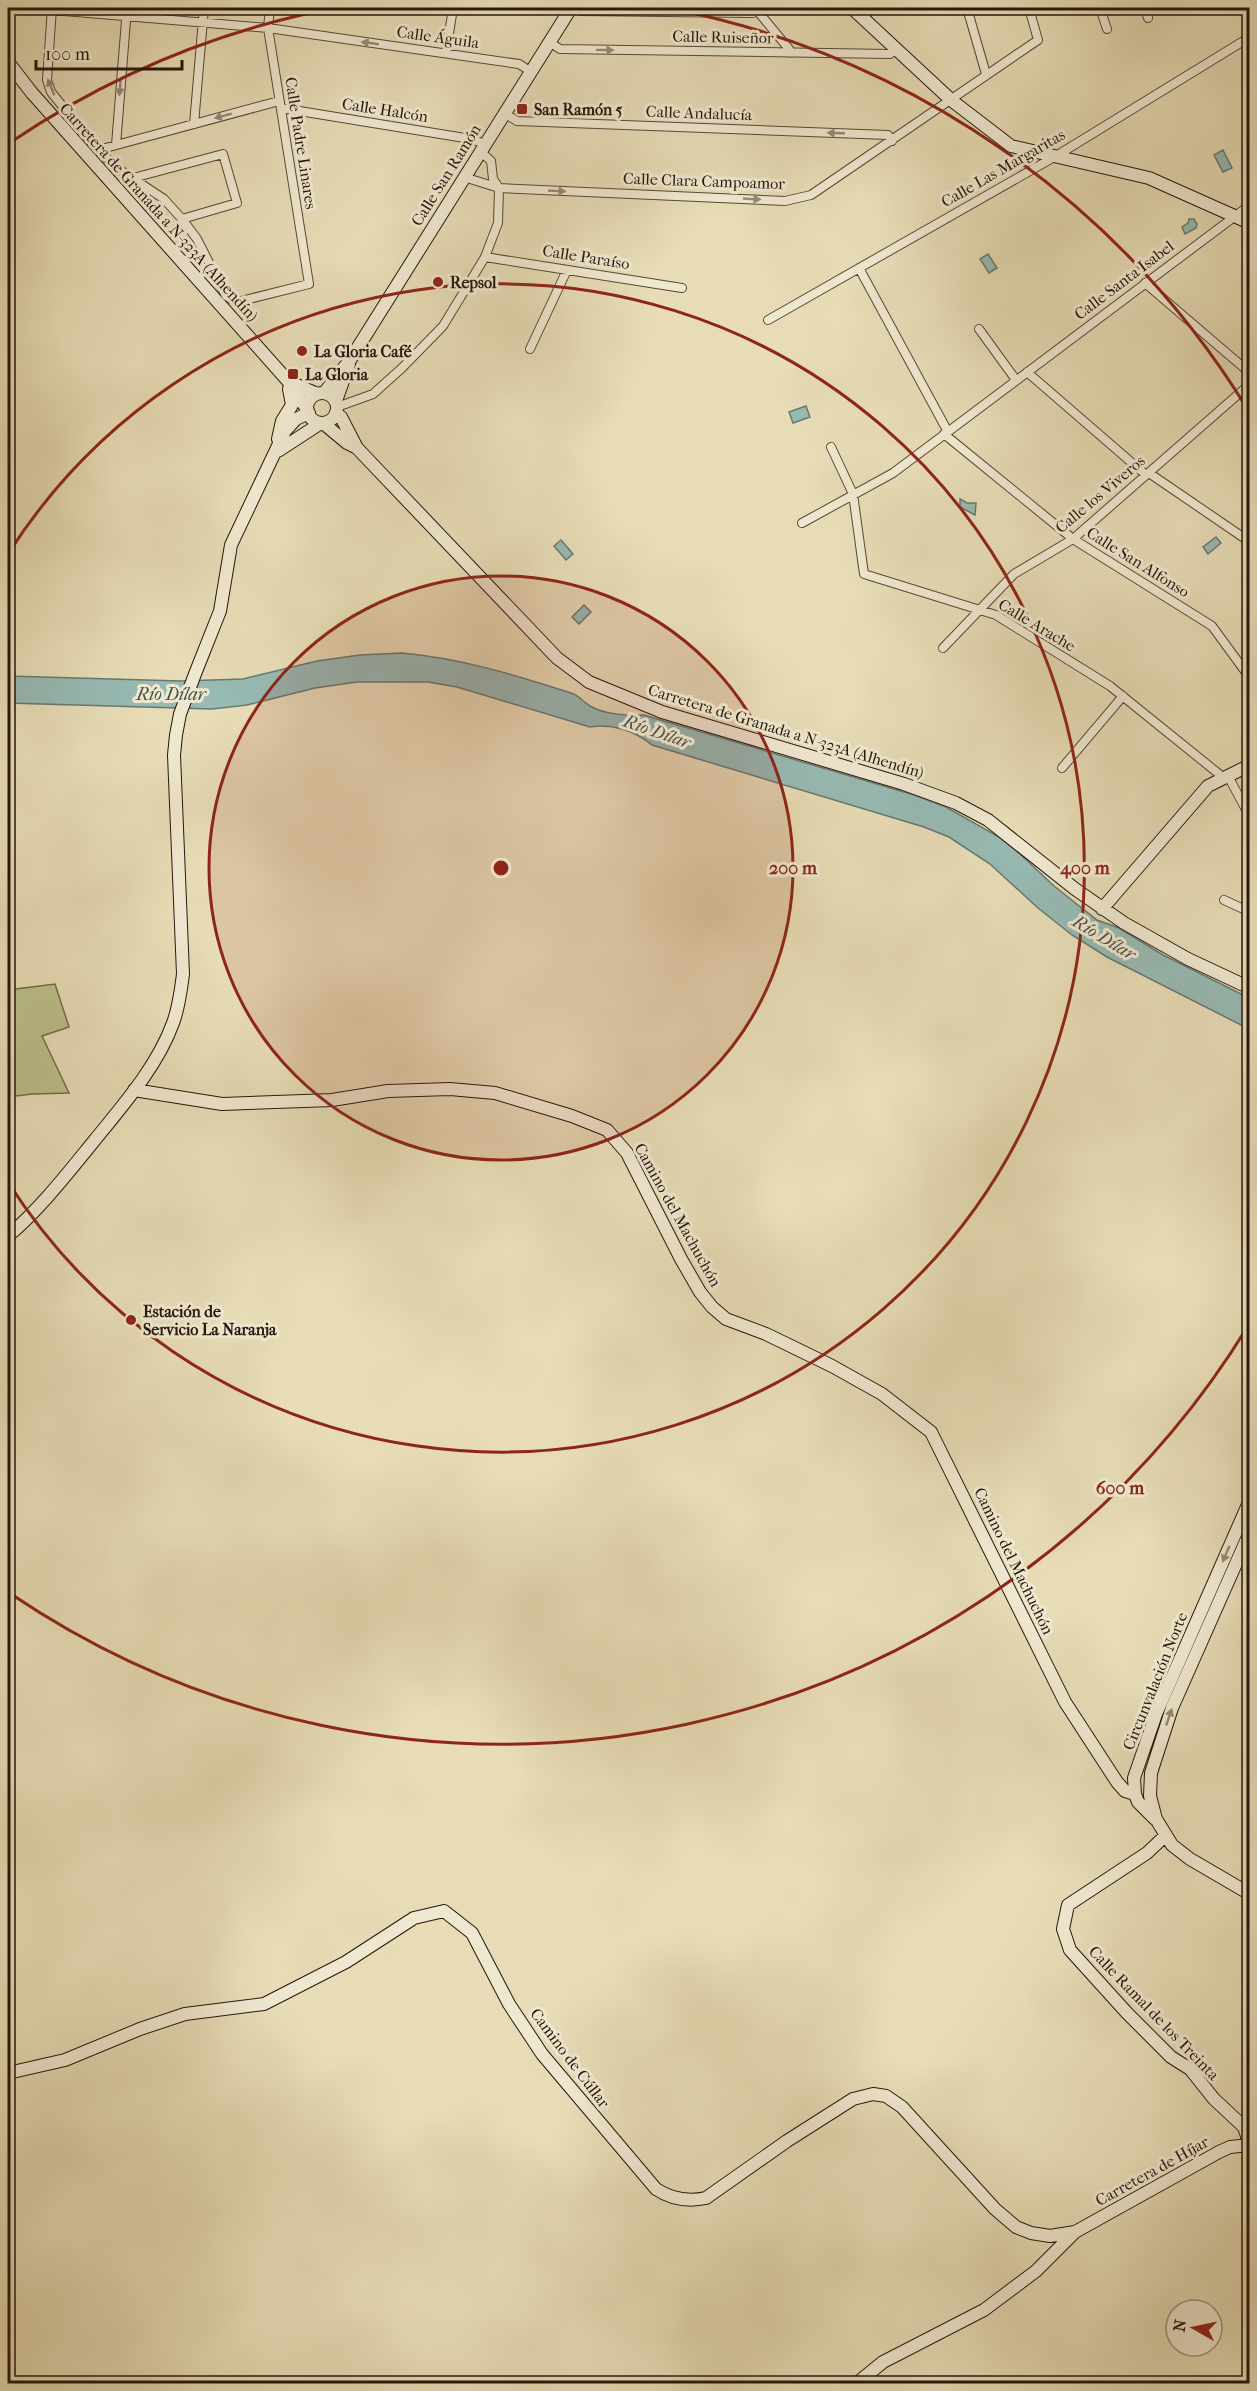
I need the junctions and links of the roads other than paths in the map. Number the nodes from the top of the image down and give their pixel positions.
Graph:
1 (204, 8) edge
2 (270, 8) edge
3 (453, 8) edge
4 (573, 8) edge
5 (852, 8) edge
6 (883, 8) edge
7 (967, 8) edge
8 (1029, 8) edge
9 (1100, 8) edge
10 (1145, 8) edge
11 (52, 9) edge
12 (756, 9) edge
13 (127, 12) edge
14 (863, 12) edge
15 (1148, 18) dead end
16 (202, 23) junction
17 (268, 28) junction
18 (1107, 29) dead end
19 (1250, 37) edge
20 (549, 42) junction
21 (897, 49) junction
22 (446, 53) junction
23 (789, 53) junction
24 (8, 62) edge
25 (530, 71) junction
26 (986, 74) junction
27 (951, 100) junction
28 (280, 105) junction
29 (504, 112) junction
30 (194, 124) junction
31 (892, 141) junction
32 (116, 145) junction
33 (482, 147) junction
34 (98, 150) junction
35 (1056, 156) junction
36 (464, 177) junction
37 (133, 178) junction
38 (499, 188) junction
39 (1250, 205) edge
40 (1234, 216) junction
41 (182, 219) junction
42 (1250, 223) edge
43 (485, 257) junction
44 (859, 268) junction
45 (567, 270) junction
46 (1145, 283) junction
47 (682, 288) dead end
48 (768, 320) dead end
49 (979, 329) dead end
50 (530, 349) dead end
51 (350, 360) junction
52 (1027, 372) junction
53 (1250, 373) edge
54 (1016, 380) junction
55 (288, 381) junction
56 (1249, 385) edge
57 (320, 394) junction
58 (336, 407) junction
59 (308, 412) junction
60 (322, 423) junction
61 (946, 433) junction
62 (831, 447) dead end
63 (357, 448) junction
64 (274, 453) junction
65 (1148, 474) junction
66 (853, 494) junction
67 (802, 523) dead end
68 (1073, 539) junction
69 (1250, 542) edge
70 (979, 609) junction
71 (943, 648) dead end
72 (1250, 678) edge
73 (1123, 696) junction
74 (1250, 765) edge
75 (1062, 768) dead end
76 (1226, 777) junction
77 (1250, 817) edge
78 (1224, 900) dead end
79 (1102, 909) junction
80 (1250, 912) edge
81 (1250, 988) edge
82 (134, 1090) junction
83 (8, 1236) edge
84 (1250, 1500) edge
85 (1250, 1532) edge
86 (1151, 1773) junction
87 (1135, 1794) junction
88 (1156, 1820) junction
89 (1165, 1836) junction
90 (1250, 1894) edge
91 (8, 2073) edge
92 (1248, 2145) edge
93 (1075, 2232) junction
94 (856, 2384) edge

1 - 16 street
2 - 17 street, Calle Padre Linares
3 - 22 street
4 - 12 street
4 - 20 street, Calle San Ramón
5 - 14 street
6 - 14 street
7 - 26 street
8 - 26 street, Calle Clara Campoamor
9 - 18 street
10 - 15 street
11 - 13 street, Calle Águila
34 -> 11 street
12 - 23 street
13 - 16 street, Calle Águila
13 -> 32 street
14 - 21 street
16 - 17 street, Calle Águila
16 - 30 street
22 -> 17 street, Calle Águila
17 - 28 street, Calle Padre Linares
19 - 35 street, Calle Las Margaritas
20 -> 23 street, Calle Ruiseñor
20 - 25 street, Calle San Ramón
21 - 23 street, Calle Ruiseñor
21 - 27 street
22 - 25 street, Calle Águila
24 - 55 street, Carretera de Granada a N-323A (Alhendín)
25 - 29 street, Calle San Ramón
26 - 27 street, Calle Clara Campoamor
27 - 31 street, Calle Clara Campoamor
27 - 35 street
28 -> 30 street
28 - 33 street, Calle Halcón
28 - 41 street, Calle Padre Linares
31 -> 29 street, Calle Andalucía
29 - 33 street, Calle San Ramón
30 - 32 street
38 -> 31 street, Calle Clara Campoamor
32 - 34 street
33 - 36 street, Calle San Ramón
33 - 38 street
34 - 37 street
35 - 40 street
35 - 44 street, Calle Las Margaritas
36 - 38 street, Calle Clara Campoamor
36 - 51 street, Calle San Ramón
37 - 41 street
37 - 41 street
38 - 43 street
39 - 40 street, Calle Santa Isabel
40 - 42 street
40 - 46 street, Calle Santa Isabel
43 - 45 street, Calle Paraíso
43 - 58 street
44 - 48 street, Calle Las Margaritas
44 - 61 street, Calle San Alfonso
45 - 47 street, Calle Paraíso
45 - 50 street
46 - 52 street, Calle Santa Isabel
46 - 53 street
49 - 54 street
51 - 57 street, Calle San Ramón
51 - 58 street, Calle San Ramón
52 - 54 street, Calle Santa Isabel
52 - 65 street
54 - 61 street, Calle Santa Isabel
55 - 57 street, Carretera de Granada a N-323A (Alhendín)
55 - 59 street, Carretera de Granada a N-323A (Alhendín)
55 - 64 street
56 - 65 street, Calle los Viveros
57 - 58 street
57 - 59 street
58 - 60 street
58 - 63 street, Carretera de Granada a N-323A (Alhendín)
59 - 60 street
59 - 64 street
60 - 63 street, Carretera de Granada a N-323A (Alhendín)
60 - 64 street
61 - 66 street, Calle Santa Isabel
61 - 68 street, Calle San Alfonso
62 - 66 street, Calle Arache
63 - 79 street, Carretera de Granada a N-323A (Alhendín)
64 - 82 street
65 - 68 street, Calle los Viveros
65 - 69 street
66 - 67 street, Calle Santa Isabel
66 - 70 street, Calle Arache
68 - 70 street, Calle los Viveros
68 - 72 street, Calle San Alfonso
70 - 71 street, Calle los Viveros
70 - 73 street, Calle Arache
73 - 75 street
73 - 76 street, Calle Arache
74 - 76 street
76 - 77 street, Calle Arache
76 - 79 street
78 - 80 street
79 - 81 street, Carretera de Granada a N-323A (Alhendín)
82 - 83 street
82 - 87 street, Camino del Machuchón
84 -> 87 street, Circunvalación Norte
86 -> 85 street, Circunvalación Norte
86 - 87 street
86 - 88 street, Circunvalación Norte
87 - 88 street
88 - 89 street
89 - 90 street
89 - 92 street, Calle Ramal de los Treinta
91 - 93 street, Camino de Cúllar
92 - 93 street, Carretera de Híjar
93 - 94 street

